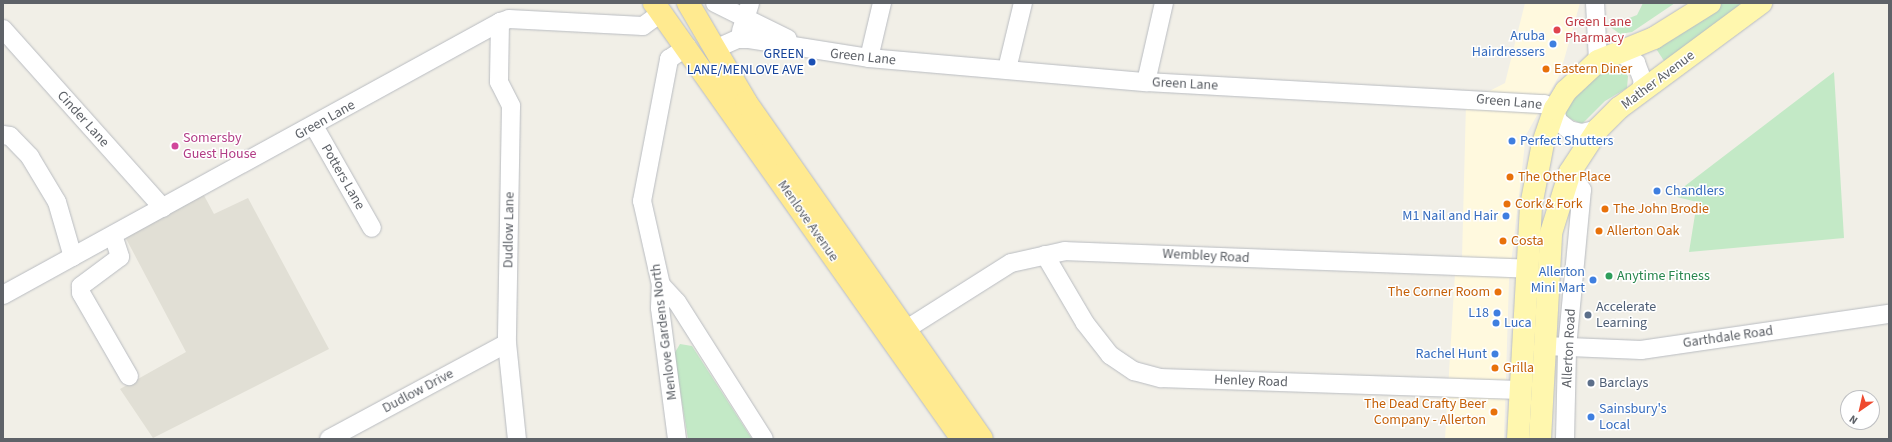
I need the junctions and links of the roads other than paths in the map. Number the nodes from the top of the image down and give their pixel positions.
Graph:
1 (688, 3) edge
2 (715, 3) edge
3 (750, 3) edge
4 (882, 3) edge
5 (1022, 3) edge
6 (1164, 3) edge
7 (1595, 3) edge
8 (1710, 3) edge
9 (1761, 3) edge
10 (657, 8) edge
11 (507, 15) edge
12 (746, 21) junction
13 (3, 29) edge
14 (737, 39) junction
15 (687, 47) junction
16 (715, 49) junction
17 (816, 51) junction
18 (1619, 53) junction
19 (869, 58) junction
20 (1598, 61) junction
21 (1007, 69) junction
22 (1146, 82) junction
23 (1640, 93) junction
24 (1555, 109) junction
25 (314, 126) junction
26 (1598, 129) junction
27 (3, 135) edge
28 (1570, 172) junction
29 (164, 208) junction
30 (372, 228) dead end
31 (113, 235) junction
32 (1045, 255) junction
33 (73, 257) junction
34 (1527, 269) junction
35 (661, 285) junction
36 (3, 294) edge
37 (1889, 314) edge
38 (906, 330) junction
39 (507, 342) junction
40 (1545, 346) junction
41 (1567, 348) junction
42 (129, 376) dead end
43 (1518, 390) junction
44 (329, 439) edge
45 (517, 439) edge
46 (677, 439) edge
47 (764, 439) edge
48 (962, 439) edge
49 (982, 439) edge
50 (1518, 439) edge
51 (1540, 439) edge
52 (1565, 439) edge

1 - 16 highway, Menlove Avenue
2 - 12 street, Green Lane
3 - 12 street
4 - 19 street
5 - 21 street
6 - 22 street
7 - 20 street
8 - 18 main road
9 - 23 main road, Mather Avenue
10 - 11 street
10 - 15 highway, Menlove Avenue
11 - 25 street, Green Lane
11 - 39 street, Dudlow Lane
12 - 14 street
12 - 17 street, Green Lane
13 - 29 street, Cinder Lane
14 - 16 street
14 - 17 street, Green Lane
15 - 16 highway
15 - 35 street, Menlove Gardens North
15 - 48 highway, Menlove Avenue
16 - 38 highway, Menlove Avenue
17 - 19 street, Green Lane
18 - 20 main road
18 - 23 street
19 - 21 street, Green Lane
20 - 24 main road
21 - 22 street, Green Lane
22 - 24 street, Green Lane
23 - 26 main road, Mather Avenue
24 - 26 street
24 - 34 main road
25 - 29 street, Green Lane
25 - 30 street, Potters Lane
26 - 28 main road, Mather Avenue
27 - 33 street
28 - 40 main road, Allerton Road
28 - 41 street, Allerton Road
29 - 31 street, Green Lane
31 - 33 street, Green Lane
31 - 42 street
32 - 34 street, Wembley Road
32 - 38 street, Wembley Road
32 - 43 street, Henley Road
33 - 36 street, Green Lane
34 - 43 main road
35 - 46 street, Menlove Gardens North
35 - 47 street
37 - 41 street, Garthdale Road
38 - 49 highway, Menlove Avenue
39 - 44 street, Dudlow Drive
39 - 45 street, Dudlow Lane
40 - 41 street, Garthdale Road
40 - 51 main road, Allerton Road
41 - 52 street, Allerton Road
43 - 50 main road

